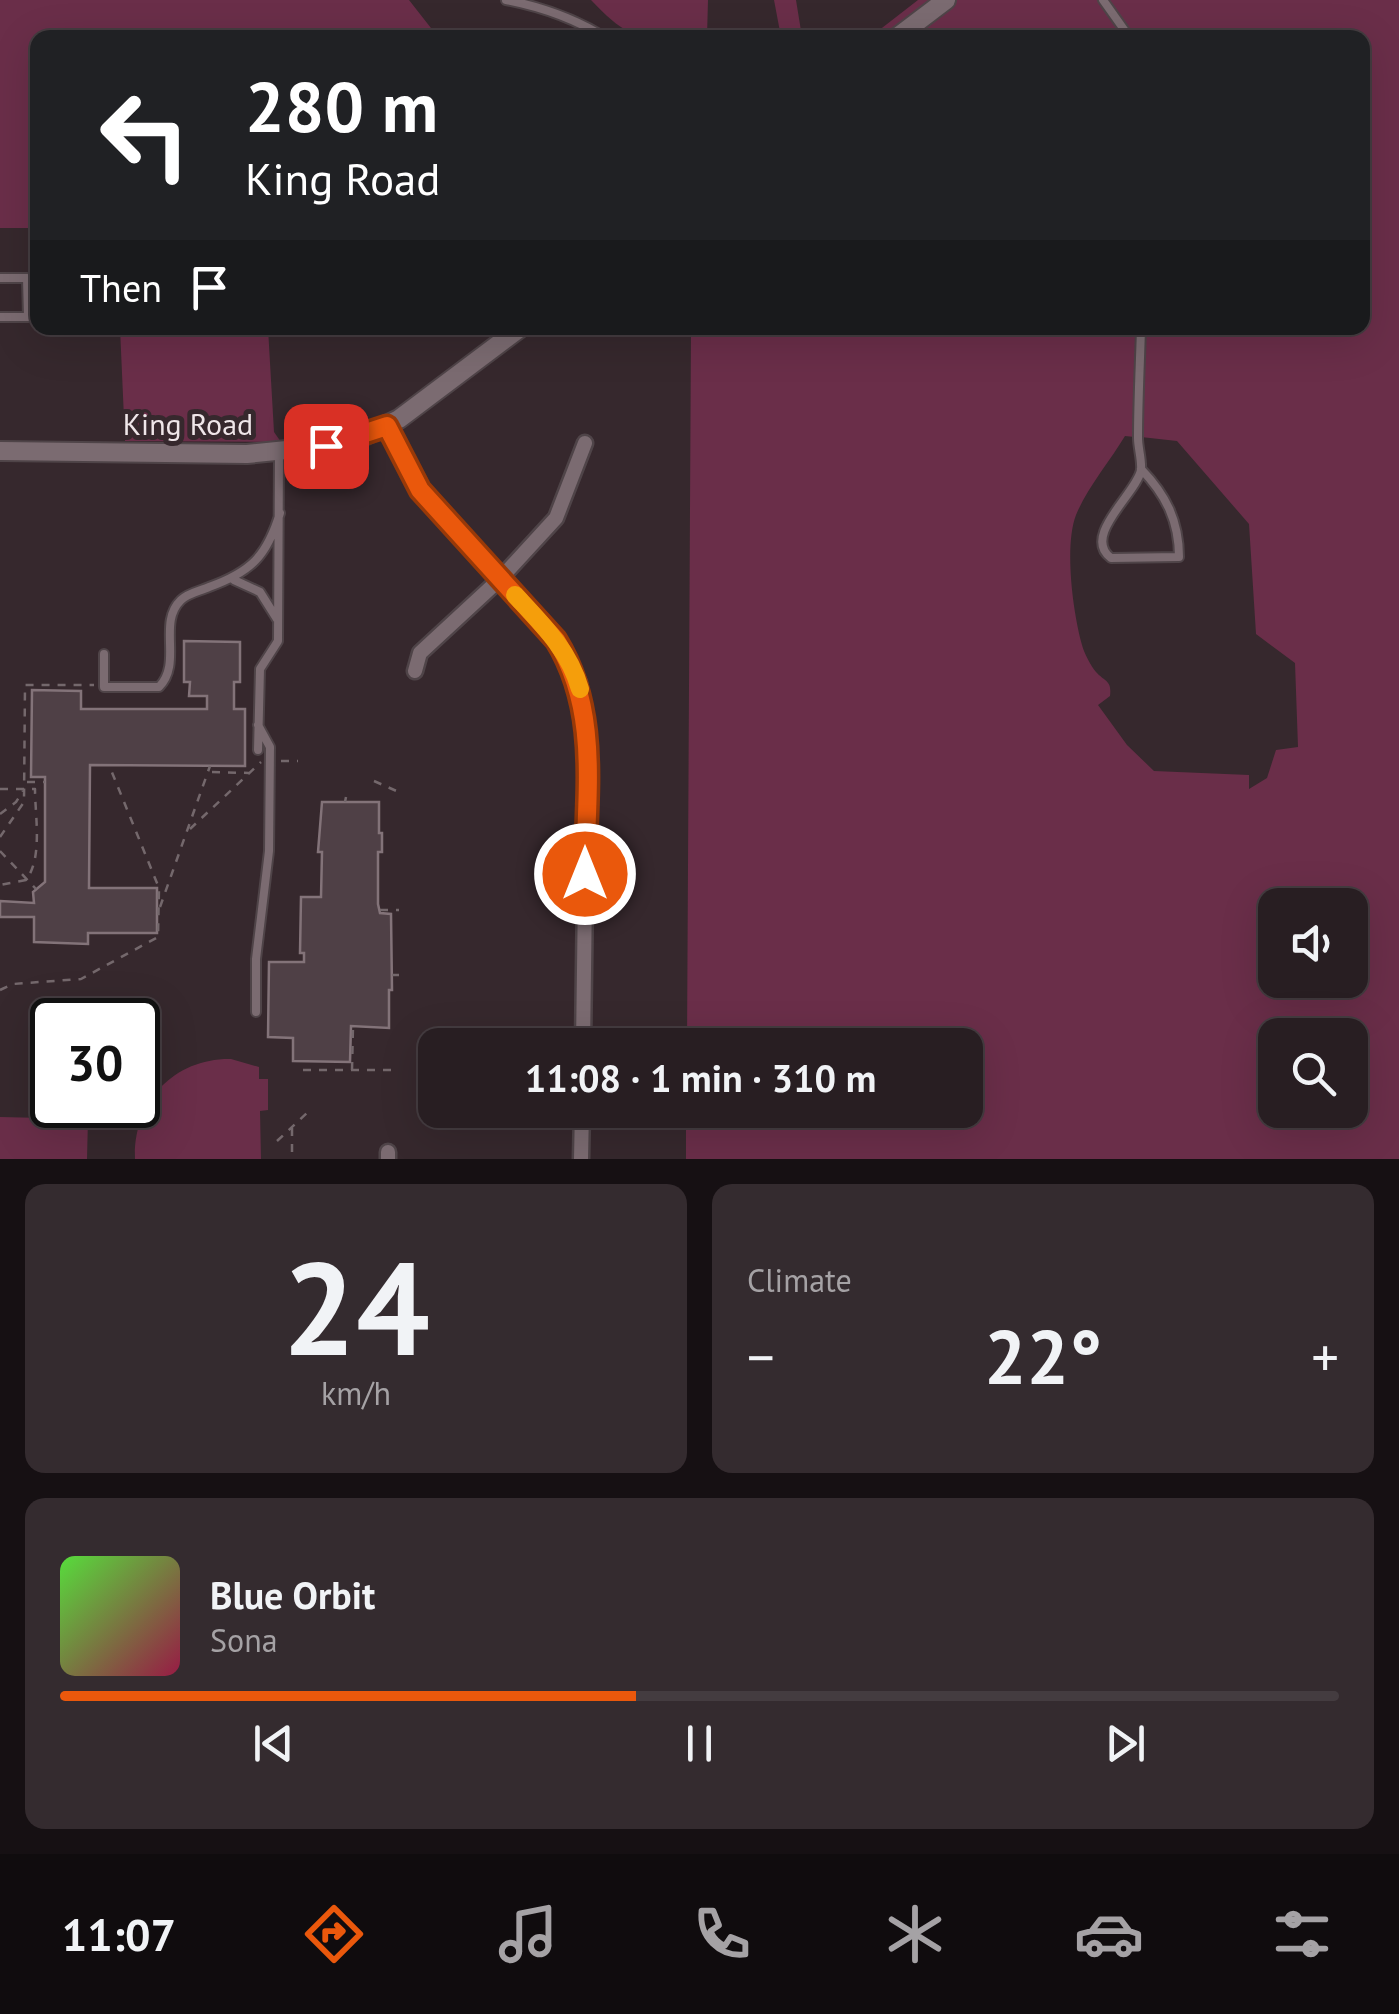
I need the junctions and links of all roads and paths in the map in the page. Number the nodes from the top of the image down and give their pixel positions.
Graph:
1 (506, 0) edge
2 (946, 0) edge
3 (1103, 0) edge
4 (593, 30) edge
5 (907, 30) edge
6 (1124, 30) edge
7 (0, 278) edge
8 (0, 317) edge
9 (511, 335) edge
10 (1141, 335) edge
11 (387, 426) junction
12 (585, 442) dead end
13 (0, 451) edge
14 (279, 453) junction
15 (1141, 469) junction
16 (280, 513) junction
17 (500, 579) junction
18 (230, 580) junction
19 (278, 623) junction
20 (104, 654) dead end
21 (415, 671) dead end
22 (96, 685) dead end
23 (258, 725) junction
24 (258, 750) dead end
25 (262, 760) dead end
26 (280, 761) dead end
27 (298, 761) dead end
28 (109, 765) dead end
29 (250, 772) junction
30 (374, 780) dead end
31 (24, 782) junction
32 (35, 782) junction
33 (45, 782) dead end
34 (0, 789) edge
35 (24, 789) junction
36 (35, 789) junction
37 (400, 793) dead end
38 (0, 814) edge
39 (189, 830) junction
40 (0, 837) edge
41 (0, 851) edge
42 (27, 879) junction
43 (0, 886) edge
44 (159, 888) junction
45 (167, 888) junction
46 (36, 889) dead end
47 (380, 910) dead end
48 (400, 910) dead end
49 (158, 912) junction
50 (392, 975) dead end
51 (399, 976) dead end
52 (0, 990) edge
53 (256, 1012) dead end
54 (353, 1026) dead end
55 (583, 1028) edge
56 (310, 1062) dead end
57 (331, 1062) dead end
58 (303, 1070) dead end
59 (310, 1070) junction
60 (331, 1070) junction
61 (352, 1070) junction
62 (398, 1070) dead end
63 (306, 1113) dead end
64 (292, 1126) junction
65 (582, 1128) edge
66 (277, 1141) dead end
67 (292, 1159) edge
68 (581, 1159) edge

1 - 4 lane
2 - 5 street
3 - 6 lane
7 - 8 lane
9 - 11 street, King Road
10 - 15 lane
11 - 14 street, King Road
11 - 17 street
12 - 17 street
13 - 14 street, King Road
14 - 16 lane
15 - 15 lane
16 - 18 lane
16 - 19 lane
17 - 21 street
17 - 55 street
18 - 19 lane
18 - 20 lane
19 - 23 lane
22 - 31 path
23 - 24 lane
23 - 53 lane
25 - 29 path
26 - 27 path
28 - 44 path
29 - 39 path
29 - 39 path
30 - 37 path
31 - 32 path
31 - 35 path
32 - 33 path
32 - 36 path
34 - 35 path
35 - 36 path
35 - 38 path
35 - 40 path
36 - 42 path
39 - 45 path
41 - 42 path
42 - 43 path
42 - 46 path
44 - 45 path
44 - 49 path
45 - 49 path
47 - 48 path
49 - 52 path
50 - 51 path
54 - 61 path
56 - 59 path
57 - 60 path
58 - 59 path
59 - 60 path
60 - 61 path
61 - 62 path
63 - 64 path
64 - 66 path
64 - 67 path
65 - 68 street

